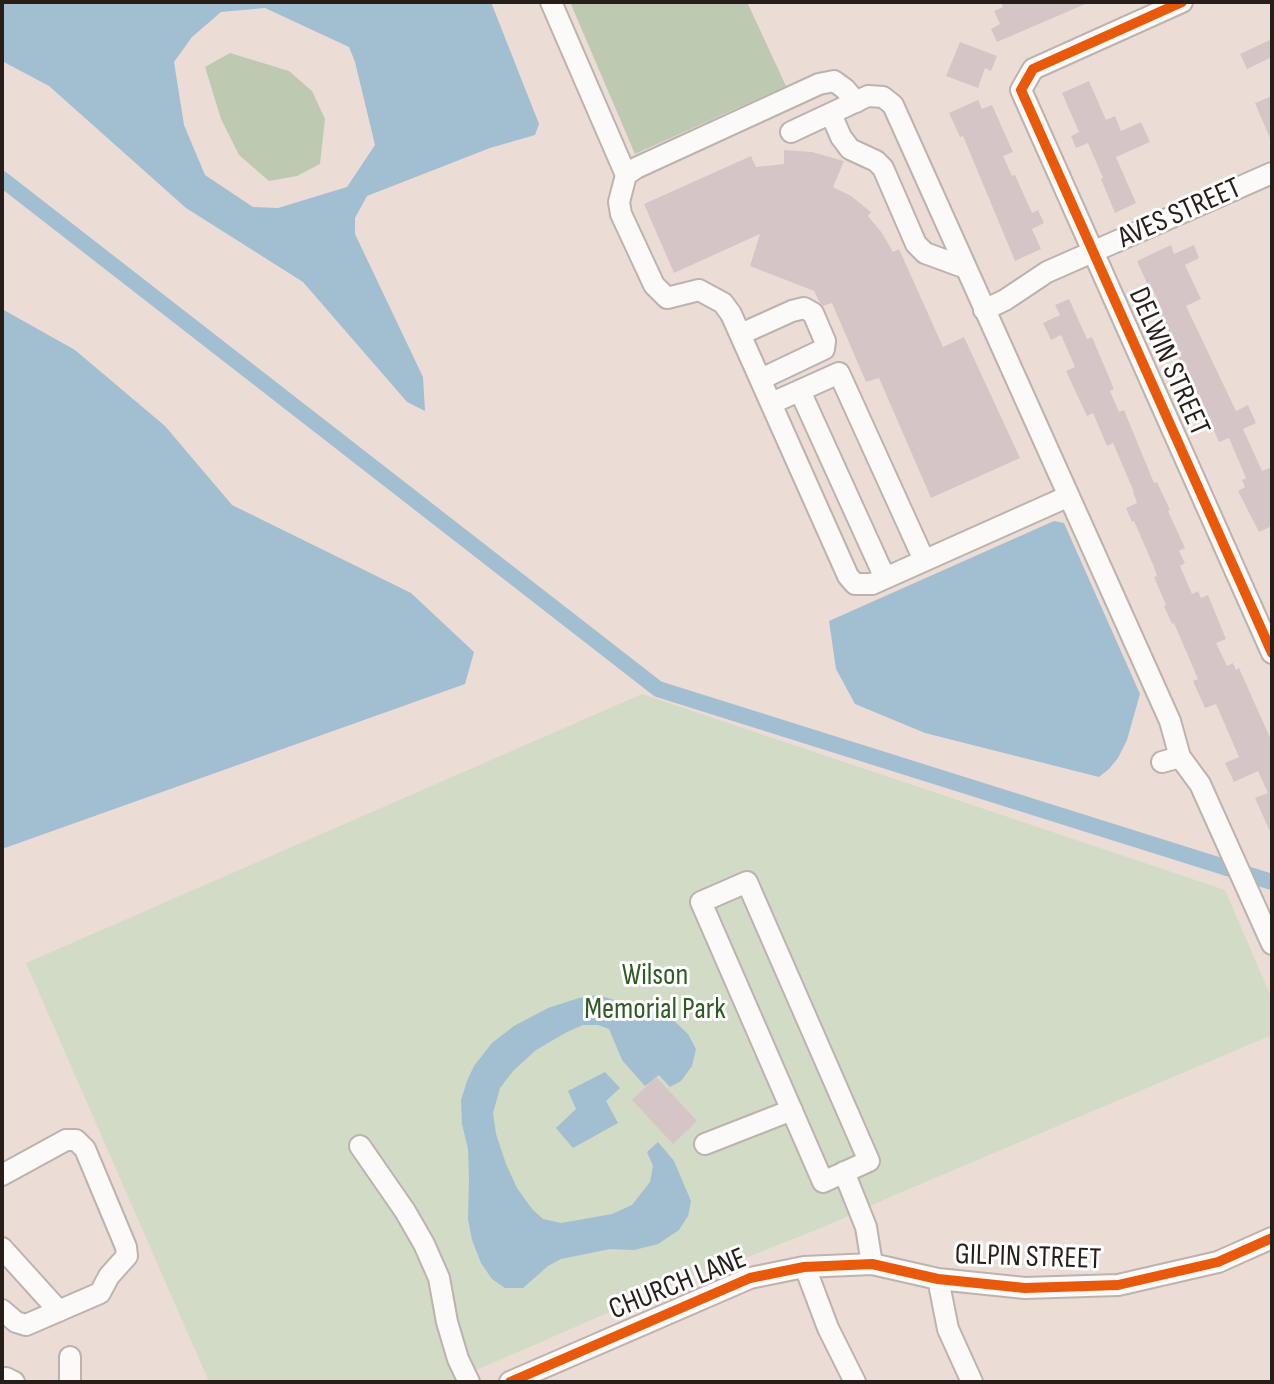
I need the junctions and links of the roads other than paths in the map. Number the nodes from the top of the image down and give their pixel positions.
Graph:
1 (551, 2) edge
2 (1182, 2) edge
3 (856, 102) junction
4 (831, 114) junction
5 (791, 132) dead end
6 (1272, 173) edge
7 (626, 175) junction
8 (1093, 253) junction
9 (966, 268) junction
10 (984, 310) junction
11 (741, 334) junction
12 (761, 379) junction
13 (800, 391) junction
14 (772, 403) junction
15 (1069, 496) junction
16 (924, 560) junction
17 (885, 578) junction
18 (1272, 653) edge
19 (1272, 944) edge
20 (792, 1110) junction
21 (705, 1144) dead end
22 (360, 1146) dead end
23 (844, 1172) junction
24 (2, 1175) edge
25 (1272, 1238) edge
26 (2, 1248) edge
27 (872, 1264) junction
28 (805, 1267) junction
29 (938, 1279) junction
30 (2, 1310) edge
31 (59, 1311) junction
32 (70, 1357) dead end
33 (70, 1382) edge
34 (469, 1382) edge
35 (510, 1382) edge
36 (855, 1382) edge
37 (972, 1382) edge

1 - 7 street
2 - 8 street, DELWIN STREET
3 - 4 street
3 - 7 street
3 - 9 street
4 - 5 street
4 - 9 street
6 - 8 street, AVES STREET
7 - 11 street
8 - 10 street, AVES STREET
8 - 18 street, DELWIN STREET
9 - 10 street
10 - 15 street
11 - 12 street
11 - 12 street
12 - 14 street
13 - 14 street
13 - 16 street
13 - 17 street
14 - 17 street
15 - 16 street
15 - 19 street
16 - 17 street
20 - 21 street
20 - 23 street
20 - 23 street
22 - 34 street
23 - 27 street
24 - 31 street
25 - 29 street, GILPIN STREET
26 - 31 street
27 - 28 street, CHURCH LANE
27 - 29 street, GILPIN STREET
28 - 35 street, CHURCH LANE
28 - 36 street
29 - 37 street
30 - 31 street
32 - 33 street

